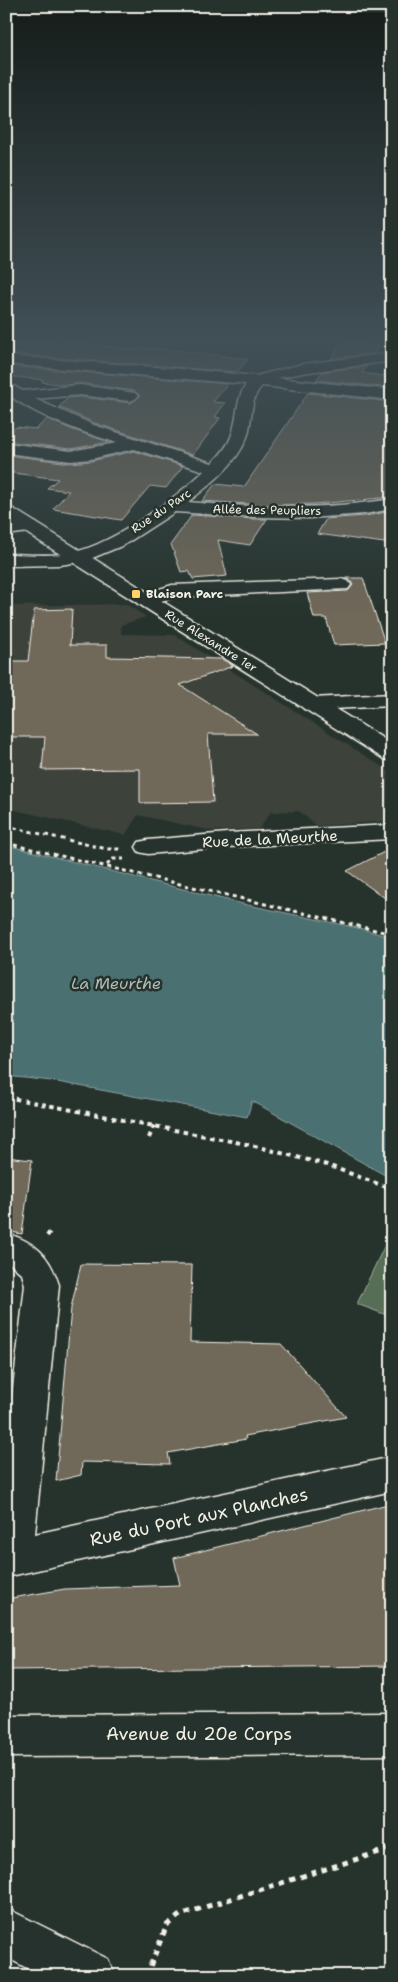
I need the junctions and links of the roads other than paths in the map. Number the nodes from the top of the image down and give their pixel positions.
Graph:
1 (101, 431) edge
2 (241, 431) edge
3 (135, 444) junction
4 (6, 448) edge
5 (217, 469) junction
6 (392, 504) edge
7 (171, 506) junction
8 (357, 509) junction
9 (6, 512) edge
10 (386, 523) dead end
11 (30, 527) junction
12 (6, 530) edge
13 (77, 557) junction
14 (6, 560) edge
15 (341, 586) dead end
16 (145, 600) junction
17 (392, 700) edge
18 (312, 704) junction
19 (392, 754) edge
20 (392, 832) edge
21 (148, 847) road end
22 (18, 1253) edge
23 (392, 1474) edge
24 (10, 1558) edge
25 (392, 1734) edge
26 (6, 1736) edge
27 (6, 1931) edge
28 (91, 1976) edge

1 - 3 street
2 - 5 street, Rue du Parc
3 - 4 street
3 - 5 street
5 - 7 street, Rue du Parc
6 - 8 street, Allée des Peupliers
7 - 8 street, Allée des Peupliers
7 - 13 street, Rue du Parc
8 - 10 street
9 - 11 street, Rue Alexandre 1er
11 - 12 street
11 - 13 street, Rue Alexandre 1er
13 - 14 street, Rue du Parc
13 - 16 street, Rue Alexandre 1er
15 - 16 street
16 - 18 street, Rue Alexandre 1er
17 - 18 street
18 - 19 street, Rue Alexandre 1er
20 - 21 street, Rue de la Meurthe
22 - 24 street
23 - 24 street, Rue du Port aux Planches
25 - 26 street, Avenue du 20e Corps
27 - 28 street

